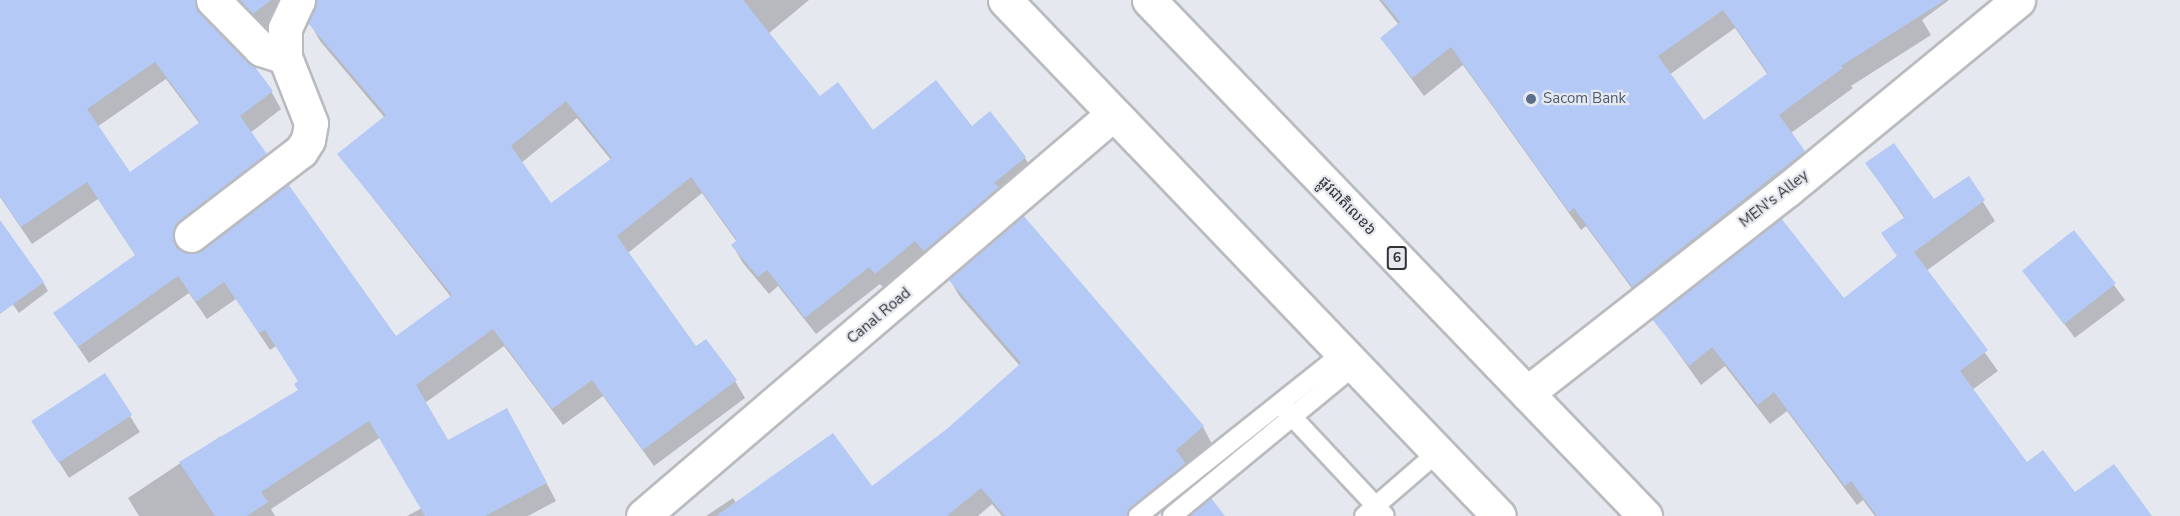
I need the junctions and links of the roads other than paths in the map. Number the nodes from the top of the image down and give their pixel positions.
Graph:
1 (213, 0) edge
2 (298, 0) edge
3 (1005, 0) edge
4 (1149, 0) edge
5 (2018, 0) edge
6 (285, 57) junction
7 (1113, 114) junction
8 (191, 235) dead end
9 (1349, 359) junction
10 (1527, 393) junction
11 (1280, 404) junction
12 (1293, 418) junction
13 (1438, 452) junction
14 (1375, 513) edge
15 (643, 516) edge
16 (1138, 516) edge
17 (1172, 516) edge
18 (1499, 516) edge
19 (1645, 516) edge

1 - 6 street
2 - 6 street
3 - 7 street
4 - 10 street, ផ្លូវជាតិលេខ៦ / 6
5 - 10 street, MEN's Alley
6 - 8 street
7 - 9 street
7 - 15 street, Canal Road
9 - 11 lane
9 - 12 lane
9 - 13 street
10 - 19 street, ផ្លូវជាតិលេខ៦ / 6
11 - 12 lane
11 - 16 lane
12 - 14 lane
12 - 17 lane
13 - 14 lane
13 - 18 street

